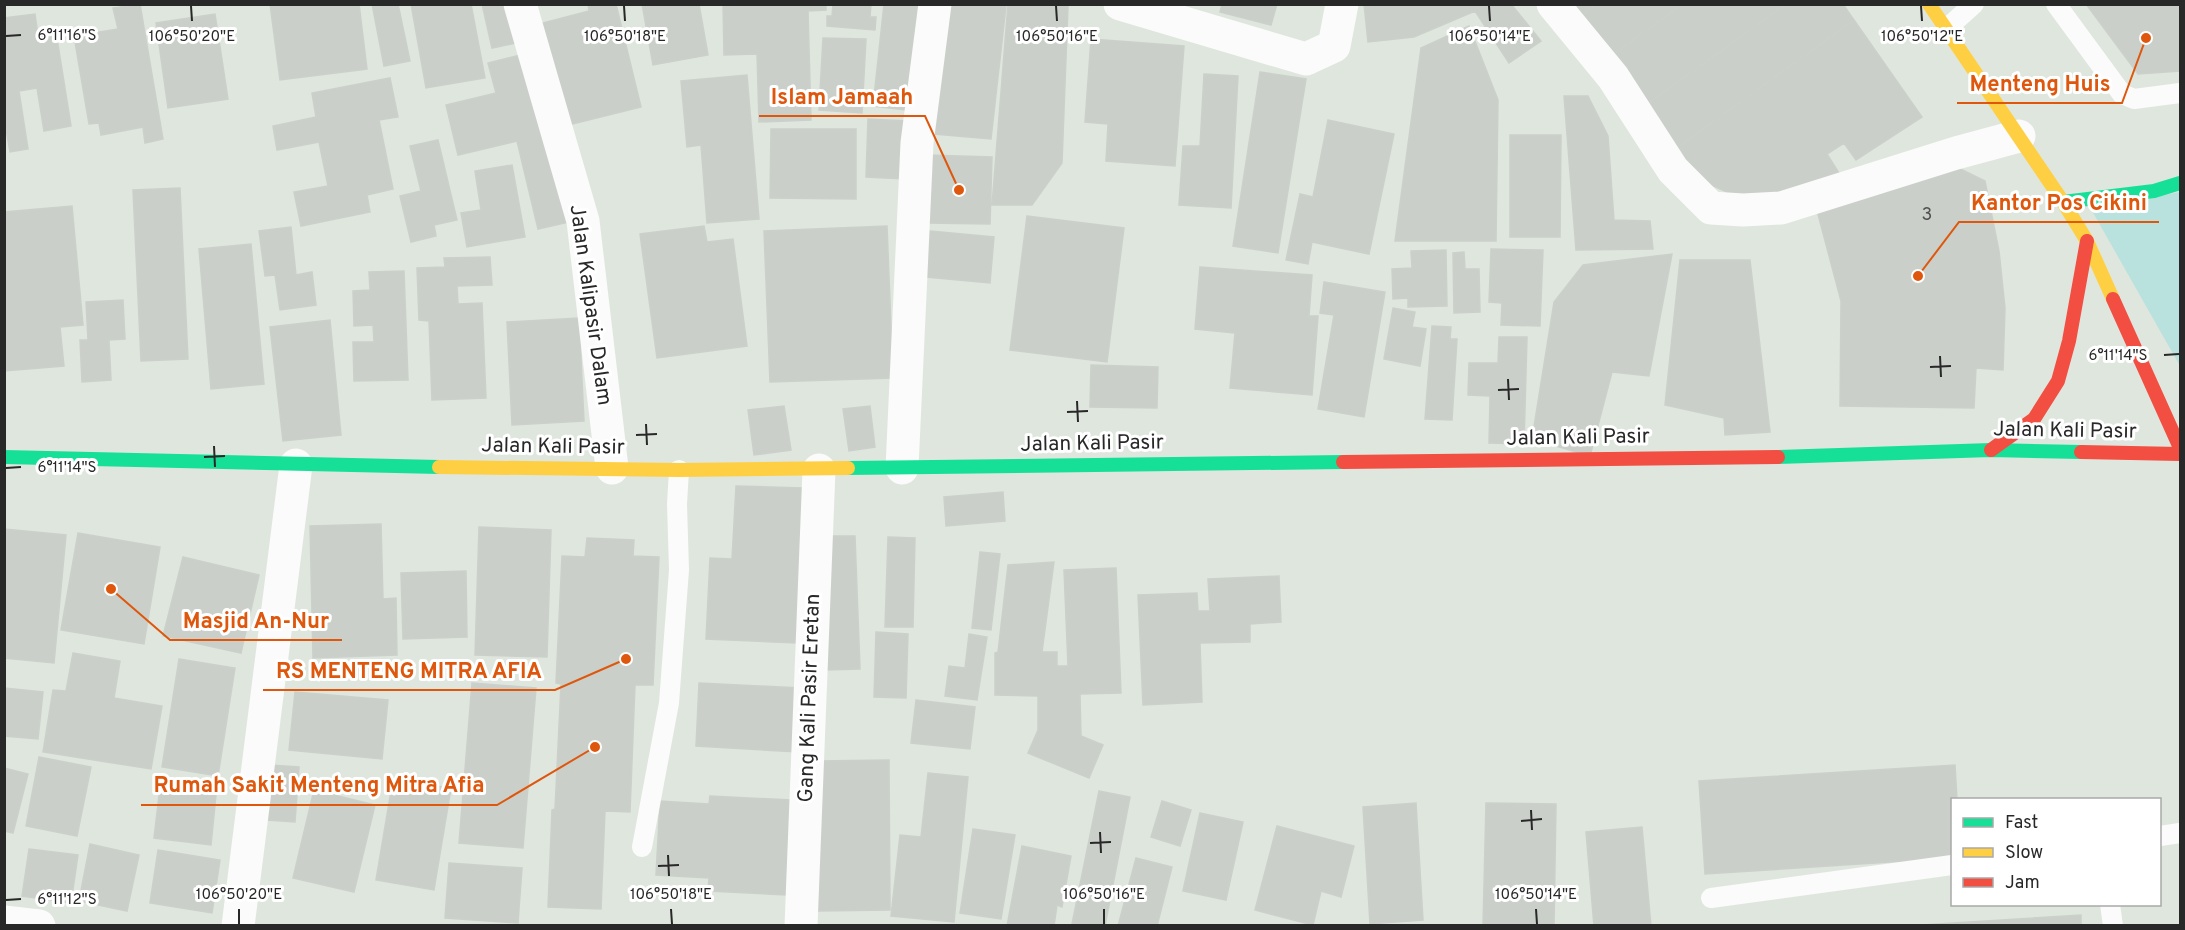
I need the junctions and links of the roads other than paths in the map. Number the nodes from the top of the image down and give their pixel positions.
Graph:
1 (520, 4) edge
2 (935, 4) edge
3 (1120, 4) edge
4 (1342, 4) edge
5 (1553, 4) edge
6 (1929, 4) edge
7 (1974, 4) edge
8 (2056, 4) edge
9 (1946, 29) junction
10 (2181, 93) edge
11 (2019, 136) junction
12 (2181, 183) edge
13 (2063, 202) junction
14 (2087, 242) junction
15 (2181, 448) edge
16 (1991, 450) junction
17 (2181, 454) edge
18 (4, 457) edge
19 (296, 465) junction
20 (612, 468) junction
21 (902, 468) junction
22 (679, 470) junction
23 (819, 470) junction
24 (2181, 833) edge
25 (2161, 836) edge
26 (642, 847) dead end
27 (1951, 865) edge
28 (1711, 898) dead end
29 (2110, 906) edge
30 (4, 922) edge
31 (39, 926) edge
32 (238, 926) edge
33 (801, 926) edge
34 (2113, 926) edge

1 - 20 street, Jalan Kalipasir Dalam
2 - 21 street
3 - 4 street
5 - 11 street
6 - 9 street
7 - 9 lane
8 - 10 lane
9 - 11 street
11 - 13 street
12 - 13 street
13 - 14 street
14 - 15 street
14 - 16 street
16 - 17 street, Jalan Kali Pasir
16 - 21 street, Jalan Kali Pasir
18 - 19 street, Jalan Kali Pasir
19 - 20 street, Jalan Kali Pasir
19 - 32 street
20 - 22 street, Jalan Kali Pasir
21 - 23 street, Jalan Kali Pasir
22 - 23 street, Jalan Kali Pasir
22 - 26 lane
23 - 33 street, Gang Kali Pasir Eretan
24 - 25 lane
27 - 28 lane
29 - 34 lane
30 - 31 street

